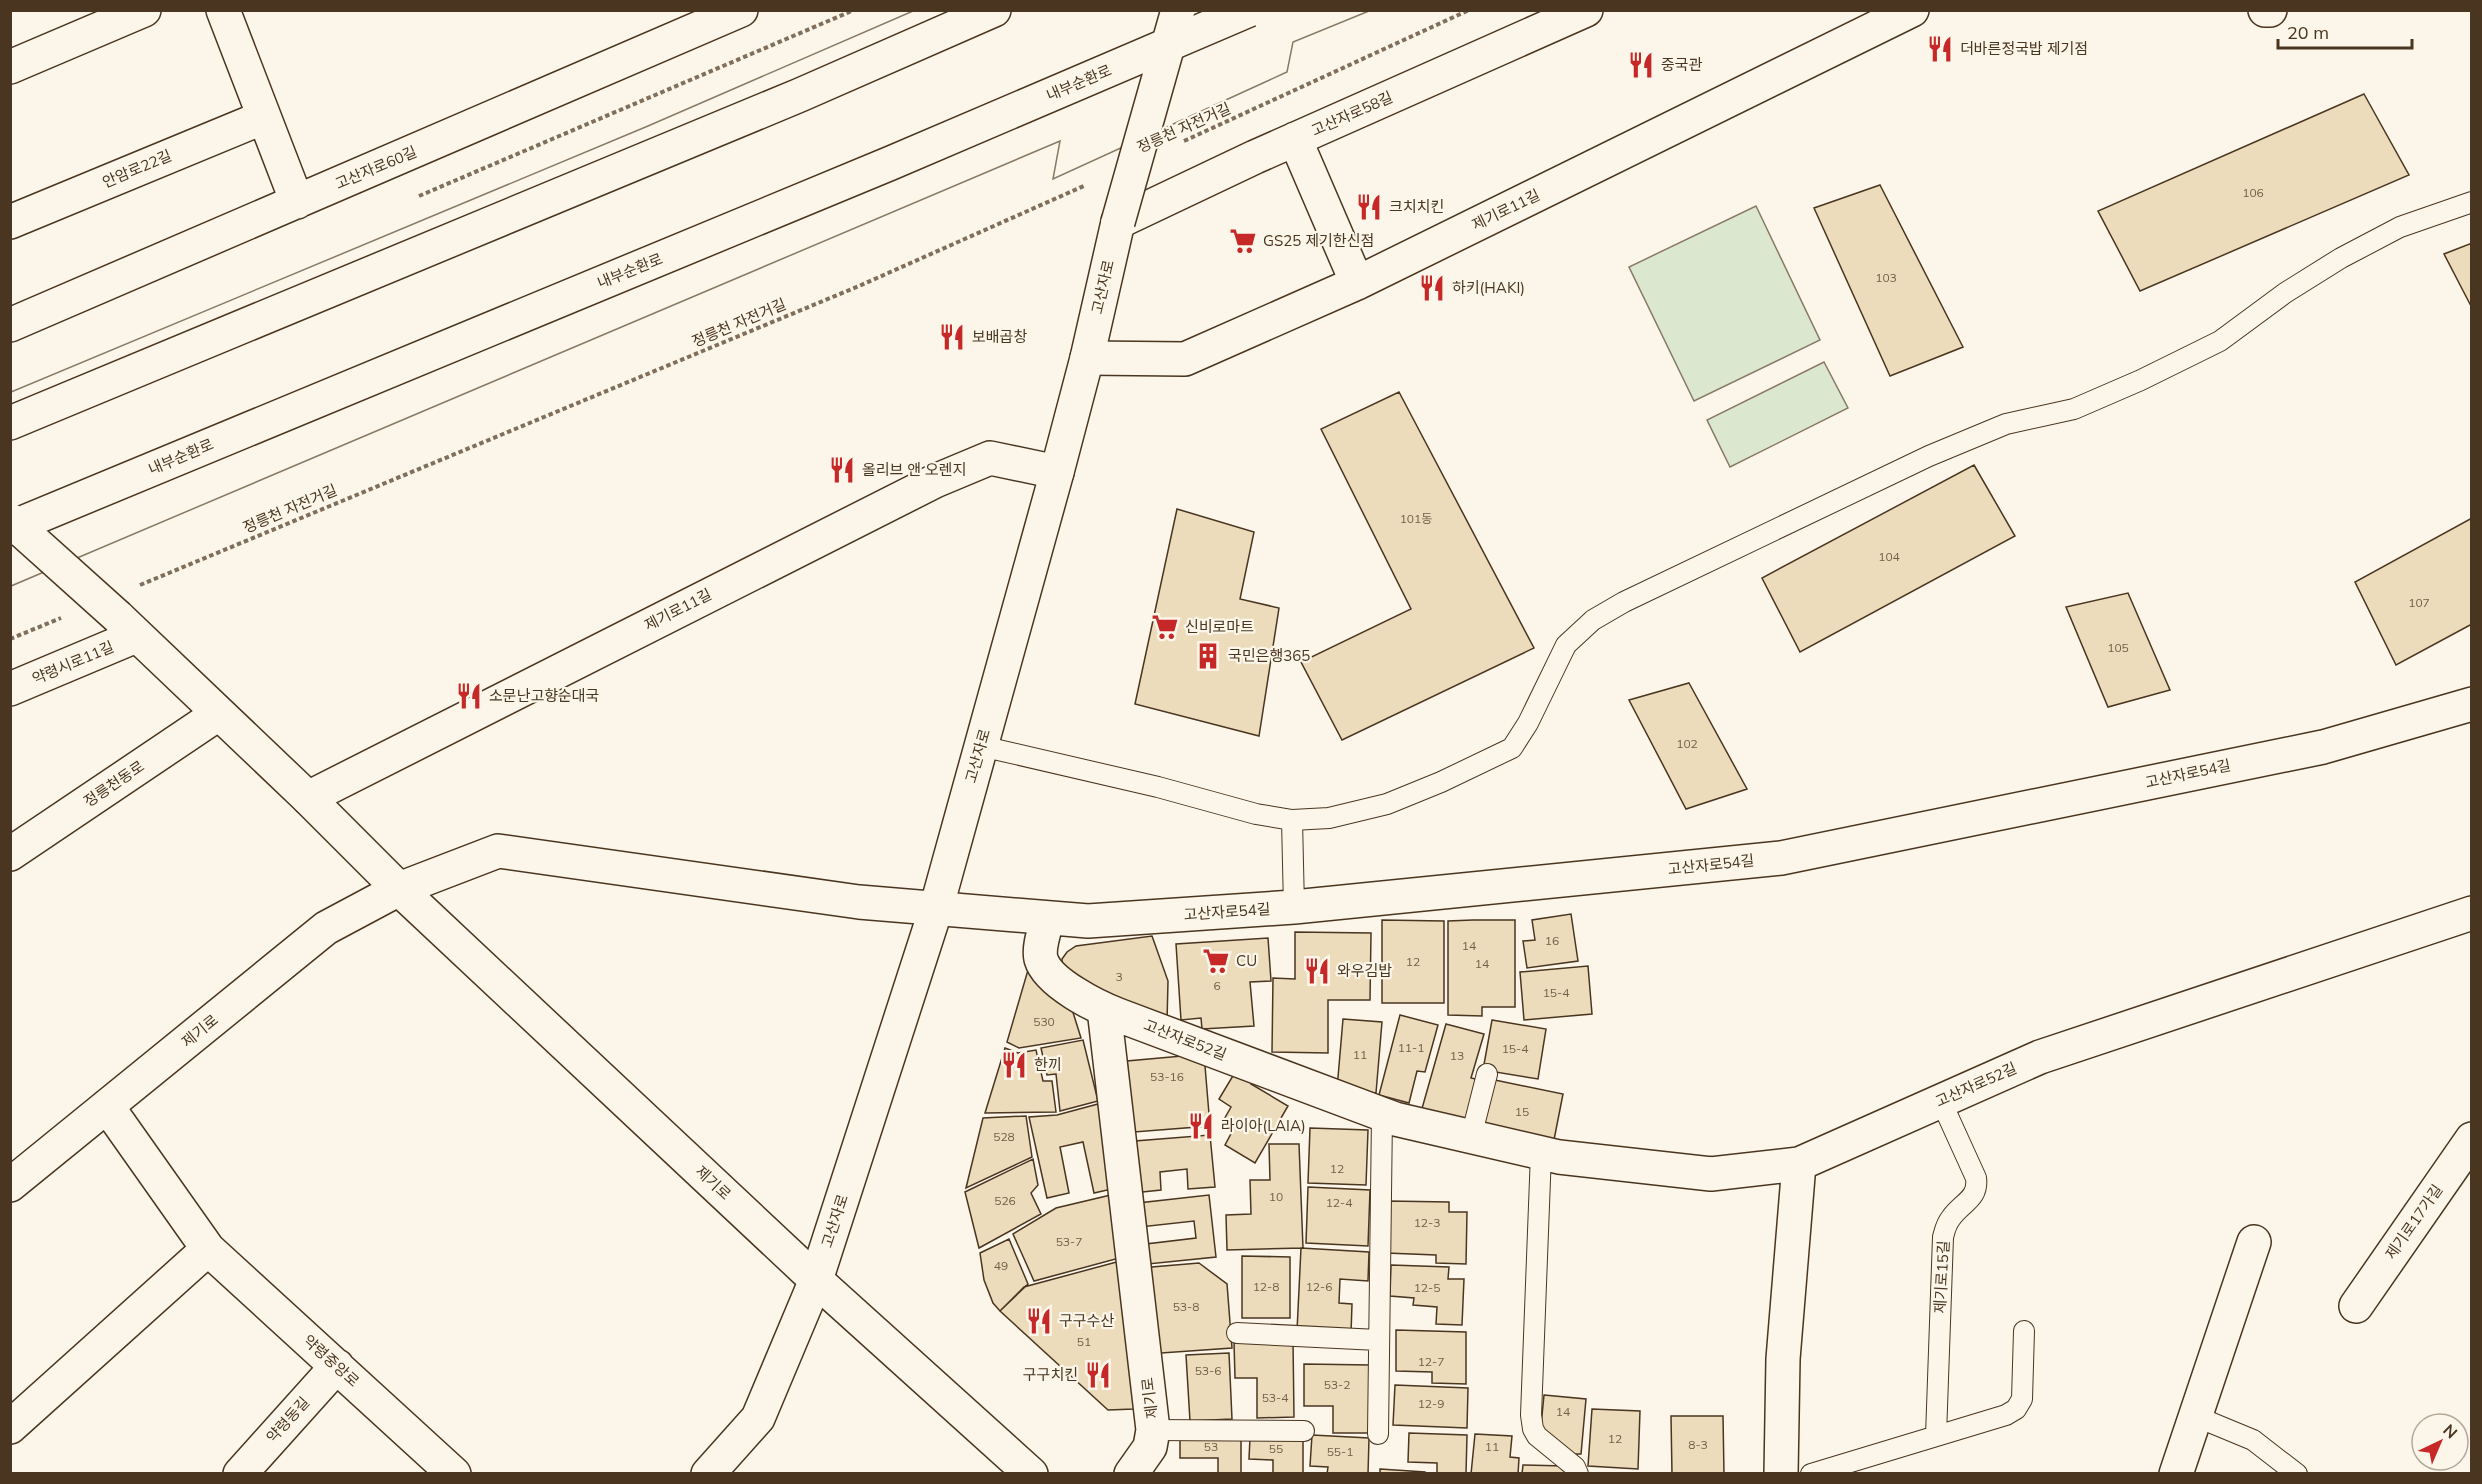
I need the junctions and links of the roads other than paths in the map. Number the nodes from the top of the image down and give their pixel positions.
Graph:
1 (144, 10) edge
2 (223, 10) edge
3 (741, 10) edge
4 (994, 10) edge
5 (1178, 10) edge
6 (1249, 10) edge
7 (1586, 10) edge
8 (1912, 10) edge
9 (2265, 10) edge
10 (2270, 10) edge
11 (1865, 21) edge
12 (10, 67) edge
13 (264, 117) junction
14 (1295, 139) junction
15 (297, 202) junction
16 (2472, 202) edge
17 (10, 222) edge
18 (1118, 222) junction
19 (1358, 283) junction
20 (10, 325) edge
21 (1087, 358) junction
22 (10, 423) edge
23 (1057, 472) junction
24 (10, 520) edge
25 (10, 528) edge
26 (128, 614) junction
27 (10, 689) edge
28 (2472, 704) edge
29 (218, 714) junction
30 (981, 746) junction
31 (308, 798) junction
32 (1292, 820) junction
33 (10, 854) edge
34 (399, 889) junction
35 (1294, 907) junction
36 (936, 909) junction
37 (2472, 913) edge
38 (1048, 918) junction
39 (1104, 1010) junction
40 (1487, 1074) dead end
41 (1941, 1101) junction
42 (107, 1107) junction
43 (1382, 1115) junction
44 (1471, 1137) junction
45 (2472, 1139) edge
46 (1541, 1153) junction
47 (1799, 1164) junction
48 (10, 1185) edge
49 (2254, 1242) dead end
50 (208, 1250) junction
51 (816, 1280) junction
52 (2356, 1306) dead end
53 (2024, 1331) dead end
54 (1237, 1333) dead end
55 (1378, 1340) junction
56 (337, 1366) junction
57 (2195, 1416) junction
58 (10, 1427) edge
59 (1153, 1430) junction
60 (1304, 1431) dead end
61 (1378, 1434) dead end
62 (1936, 1436) junction
63 (240, 1473) edge
64 (454, 1473) edge
65 (708, 1473) edge
66 (1031, 1473) edge
67 (1131, 1473) edge
68 (1578, 1473) edge
69 (1781, 1473) edge
70 (1811, 1473) edge
71 (2176, 1473) edge
72 (2297, 1473) edge

1 - 12 main road
2 - 13 main road
3 - 15 main road, 고산자로60길
4 - 22 main road
5 - 18 main road, 고산자로, bridge
6 - 25 main road, 내부순환로, bridge
7 - 14 main road, 고산자로58길
8 - 11 main road, 제기로11길
9 - 10 main road
11 - 19 main road, 제기로11길
13 - 15 main road
13 - 17 main road, 안암로22길
14 - 18 main road, 고산자로58길
14 - 19 main road
15 - 20 main road, 고산자로60길
16 - 32 lane
18 - 21 main road, 고산자로
19 - 21 main road, 제기로11길
21 - 23 main road, 고산자로
23 - 30 main road, 고산자로
23 - 31 main road, 제기로11길
24 - 26 main road, 제기로, bridge
26 - 27 main road, 약령시로11길
26 - 29 main road, 제기로
28 - 35 main road, 고산자로54길
29 - 31 main road, 제기로
29 - 33 main road, 정릉천동로
30 - 32 lane
30 - 36 main road, 고산자로
31 - 34 main road, 제기로
32 - 35 lane
34 - 36 main road, 제기로
34 - 42 main road, 제기로
34 - 51 main road, 제기로
35 - 38 main road, 고산자로54길
36 - 38 main road, 고산자로54길
36 - 51 main road, 고산자로
37 - 41 main road, 고산자로52길
38 - 39 main road, 고산자로52길
39 - 43 main road, 고산자로52길
39 - 59 main road, 제기로
40 - 44 lane
41 - 47 main road, 고산자로52길
41 - 62 lane, 제기로15길
42 - 48 main road, 제기로
42 - 50 main road, 약령중앙로
43 - 44 main road, 고산자로52길
43 - 55 lane
44 - 46 main road, 고산자로52길
45 - 52 main road, 제기로17가길
46 - 47 main road, 고산자로52길
46 - 68 lane
47 - 69 main road
49 - 57 main road
50 - 56 main road, 약령중앙로
50 - 58 main road
51 - 65 main road, 고산자로
51 - 66 main road, 제기로
53 - 62 lane
54 - 55 lane
55 - 61 lane
56 - 63 main road, 약령동길
56 - 64 main road, 약령중앙로
57 - 71 main road
57 - 72 lane
59 - 60 lane, 제기로
59 - 67 main road, 제기로
62 - 70 lane

